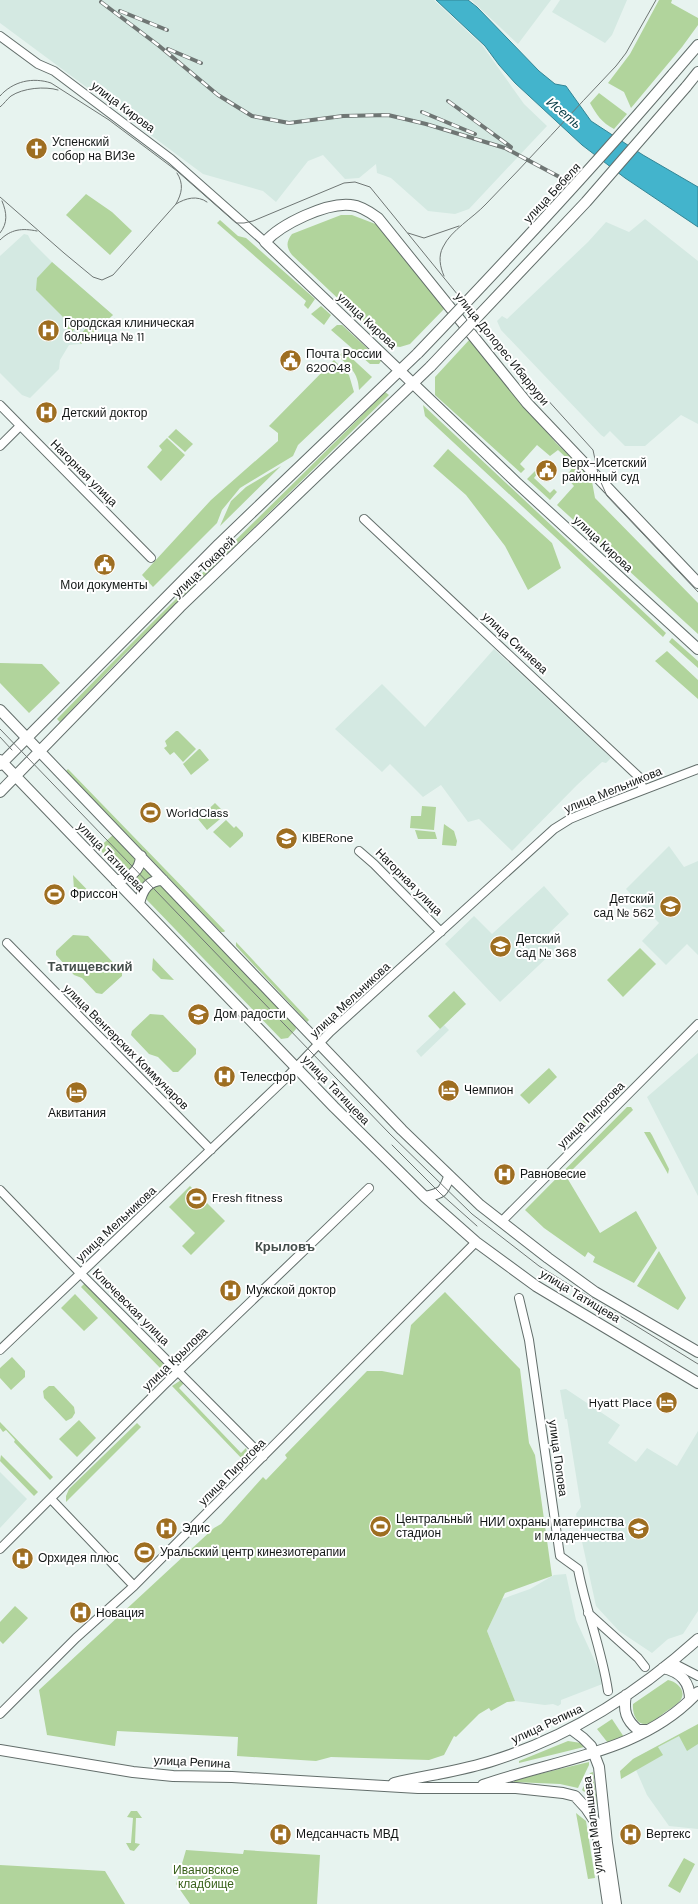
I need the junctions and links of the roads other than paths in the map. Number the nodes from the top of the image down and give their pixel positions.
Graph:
1 (0, 36) edge
2 (698, 45) edge
3 (698, 72) edge
4 (265, 242) junction
5 (418, 353) joint
6 (401, 371) junction
7 (413, 384) junction
8 (0, 405) edge
9 (20, 426) junction
10 (0, 446) edge
11 (364, 519) dead end
12 (152, 558) dead end
13 (698, 582) edge
14 (698, 649) edge
15 (0, 710) edge
16 (27, 738) junction
17 (40, 752) junction
18 (1, 763) edge
19 (698, 769) edge
20 (15, 776) junction
21 (643, 790) junction
22 (0, 792) edge
23 (359, 851) dead end
24 (141, 856) junction
25 (163, 880) junction
26 (116, 881) junction
27 (139, 904) junction
28 (441, 932) junction
29 (7, 943) dead end
30 (698, 1024) edge
31 (320, 1044) junction
32 (296, 1068) junction
33 (210, 1150) junction
34 (449, 1177) junction
35 (369, 1188) dead end
36 (0, 1190) edge
37 (425, 1197) junction
38 (501, 1222) junction
39 (476, 1242) junction
40 (81, 1274) junction
41 (519, 1298) dead end
42 (0, 1350) edge
43 (698, 1352) edge
44 (179, 1371) junction
45 (698, 1383) edge
46 (263, 1457) junction
47 (51, 1499) junction
48 (0, 1550) edge
49 (134, 1586) junction
50 (588, 1613) junction
51 (698, 1639) edge
52 (667, 1665) junction
53 (645, 1667) dead end
54 (698, 1676) edge
55 (608, 1691) dead end
56 (698, 1692) edge
57 (626, 1696) junction
58 (690, 1700) junction
59 (0, 1714) edge
60 (570, 1730) junction
61 (647, 1730) junction
62 (0, 1743) edge
63 (4, 1751) edge
64 (594, 1752) junction
65 (385, 1786) junction
66 (477, 1787) junction
67 (600, 1847) joint
68 (608, 1904) edge
69 (616, 1904) edge

1 - 4 street, улица Кирова
2 - 5 main road, улица Бебеля, bridge
3 - 7 main road, улица Токарей, bridge
4 - 6 main road, улица Кирова
4 - 13 main road, улица Долорес Ибаррури
5 - 6 main road, улица Токарей
6 - 7 main road, улица Кирова
6 - 16 main road, улица Токарей
7 - 14 main road, улица Кирова
7 - 17 main road, улица Токарей
8 - 9 street, Нагорная улица
9 - 10 street
9 - 12 street, Нагорная улица
11 - 21 street, улица Синяева
15 - 16 main road, улица Татищева
16 - 17 main road, улица Татищева
16 - 18 main road, улица Токарей
17 - 20 main road, улица Токарей
17 - 24 main road, улица Татищева
18 - 20 main road, улица Татищева
19 - 21 street, улица Мельникова
20 - 22 main road, улица Токарей
20 - 26 main road, улица Татищева
21 - 28 street, улица Мельникова
23 - 28 street, Нагорная улица
24 - 25 main road, улица Татищева
24 - 26 main road
25 - 27 main road
25 - 31 main road, улица Татищева
26 - 27 main road, улица Татищева
27 - 32 main road, улица Татищева
28 - 31 street, улица Мельникова
29 - 33 street, улица Венгерских Коммунаров
30 - 38 street, улица Пирогова
31 - 32 street, улица Мельникова
31 - 34 main road, улица Татищева
32 - 33 street, улица Мельникова
32 - 37 main road, улица Татищева
33 - 40 street, улица Мельникова
34 - 37 main road
34 - 38 main road, улица Татищева
35 - 44 street, улица Крылова
36 - 40 street, Ключевская улица
37 - 39 main road, улица Татищева
38 - 43 main road, улица Татищева
39 - 45 main road, улица Татищева
39 - 46 street, улица Пирогова
40 - 42 street, улица Мельникова
40 - 44 street, Ключевская улица
41 - 50 street, улица Попова
44 - 46 street, Ключевская улица
44 - 47 street, улица Крылова
46 - 49 street, улица Пирогова
47 - 48 street, улица Крылова
47 - 49 street
49 - 59 street, улица Пирогова
50 - 53 street
50 - 55 street, улица Попова
51 - 52 main road, улица Репина
52 - 54 street
52 - 57 main road, улица Репина
52 - 58 main road
56 - 58 main road, улица Репина
57 - 60 main road, улица Репина
57 - 61 main road
58 - 61 main road, улица Репина
60 - 64 main road, улица Малышева
60 - 65 main road, улица Репина
61 - 64 main road, улица Репина
62 - 63 main road
63 - 65 main road, улица Репина
64 - 66 main road, улица Репина
64 - 69 main road, улица Малышева
65 - 66 main road, улица Репина
66 - 67 main road, улица Репина
67 - 68 main road, улица Малышева

